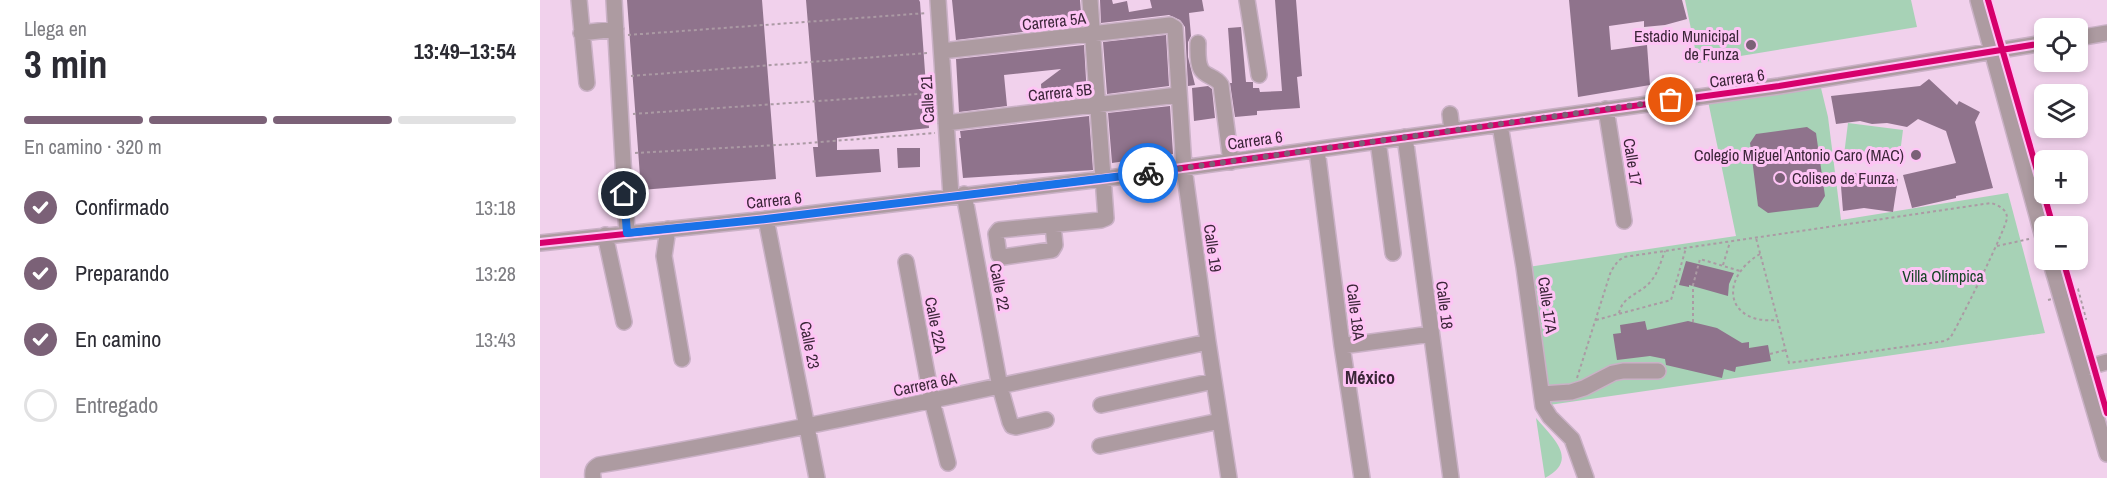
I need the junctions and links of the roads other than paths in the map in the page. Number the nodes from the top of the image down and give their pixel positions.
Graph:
1 (579, 0) edge
2 (614, 0) edge
3 (1090, 0) edge
4 (1247, 0) edge
5 (1978, 0) edge
6 (939, 6) edge
7 (1170, 25) joint
8 (581, 33) junction
9 (616, 33) junction
10 (2107, 33) edge
11 (1092, 34) junction
12 (2088, 36) edge
13 (1198, 43) dead end
14 (2034, 45) edge
15 (942, 51) junction
16 (1992, 53) junction
17 (1259, 75) dead end
18 (587, 83) dead end
19 (1178, 95) junction
20 (1096, 106) junction
21 (1606, 109) junction
22 (1450, 114) dead end
23 (1500, 125) junction
24 (946, 127) junction
25 (1452, 131) junction
26 (1405, 137) junction
27 (1378, 141) junction
28 (1317, 150) junction
29 (1231, 162) junction
30 (1184, 168) junction
31 (1102, 179) junction
32 (958, 195) junction
33 (766, 219) junction
34 (1624, 221) dead end
35 (2034, 224) edge
36 (1053, 225) dead end
37 (668, 229) junction
38 (627, 233) junction
39 (605, 236) junction
40 (540, 243) edge
41 (1393, 253) dead end
42 (906, 262) dead end
43 (2053, 270) edge
44 (624, 322) dead end
45 (1431, 334) junction
46 (1208, 342) junction
47 (1342, 346) junction
48 (682, 359) dead end
49 (2107, 362) edge
50 (2082, 369) junction
51 (1658, 372) dead end
52 (1214, 381) junction
53 (1000, 387) junction
54 (1542, 394) junction
55 (933, 401) junction
56 (1101, 405) dead end
57 (1046, 420) dead end
58 (1220, 421) junction
59 (807, 426) junction
60 (1100, 446) dead end
61 (2107, 454) edge
62 (948, 463) dead end
63 (593, 478) edge
64 (817, 478) edge
65 (1229, 478) edge
66 (1362, 478) edge
67 (1450, 478) edge
68 (1586, 478) edge

1 - 8 street
2 - 9 street
3 - 11 street
4 - 17 street
5 - 16 street
6 - 15 street, Calle 21
7 - 11 street, Carrera 5A
7 - 19 street, Calle 19
8 - 9 street
8 - 18 street
9 - 38 street
10 - 12 street
11 - 15 street, Carrera 5A
11 - 20 street
13 - 29 street
14 - 16 street, Carrera 6
15 - 24 street, Calle 21
16 - 21 street, Carrera 6
16 - 35 street
19 - 20 street, Carrera 5B
19 - 30 street, Calle 19
20 - 24 street, Carrera 5B
20 - 31 street
21 - 23 street, Carrera 6
21 - 34 street, Calle 17
22 - 25 street
23 - 25 street, Carrera 6
23 - 54 street, Calle 17A
24 - 32 street, Calle 21
25 - 26 street, Carrera 6
26 - 27 street, Carrera 6
26 - 45 street, Calle 18
27 - 28 street, Carrera 6
27 - 41 street
28 - 29 street, Carrera 6
28 - 47 street, Calle 18A
29 - 30 street, Carrera 6
30 - 31 street, Carrera 6
30 - 46 street, Calle 19
31 - 32 street, Carrera 6
31 - 36 street
32 - 33 street, Carrera 6
32 - 53 street, Calle 22
33 - 37 street, Carrera 6
33 - 59 street, Calle 23
37 - 38 street, Carrera 6
37 - 48 street
38 - 39 street, Carrera 6
39 - 40 street, Carrera 6
39 - 44 street
42 - 55 street, Calle 22A
43 - 50 street
45 - 47 street
45 - 67 street, Calle 18
46 - 52 street, Calle 19
46 - 53 street, Carrera 6A
47 - 66 street, Calle 18A
49 - 50 street
50 - 61 street
51 - 54 street
52 - 56 street
52 - 58 street, Calle 19
53 - 55 street, Carrera 6A
53 - 57 street, Calle 22
54 - 68 street, Calle 17A
55 - 59 street, Carrera 6A
55 - 62 street, Calle 22A
58 - 60 street
58 - 65 street, Calle 19
59 - 63 street, Carrera 6A
59 - 64 street, Calle 23

